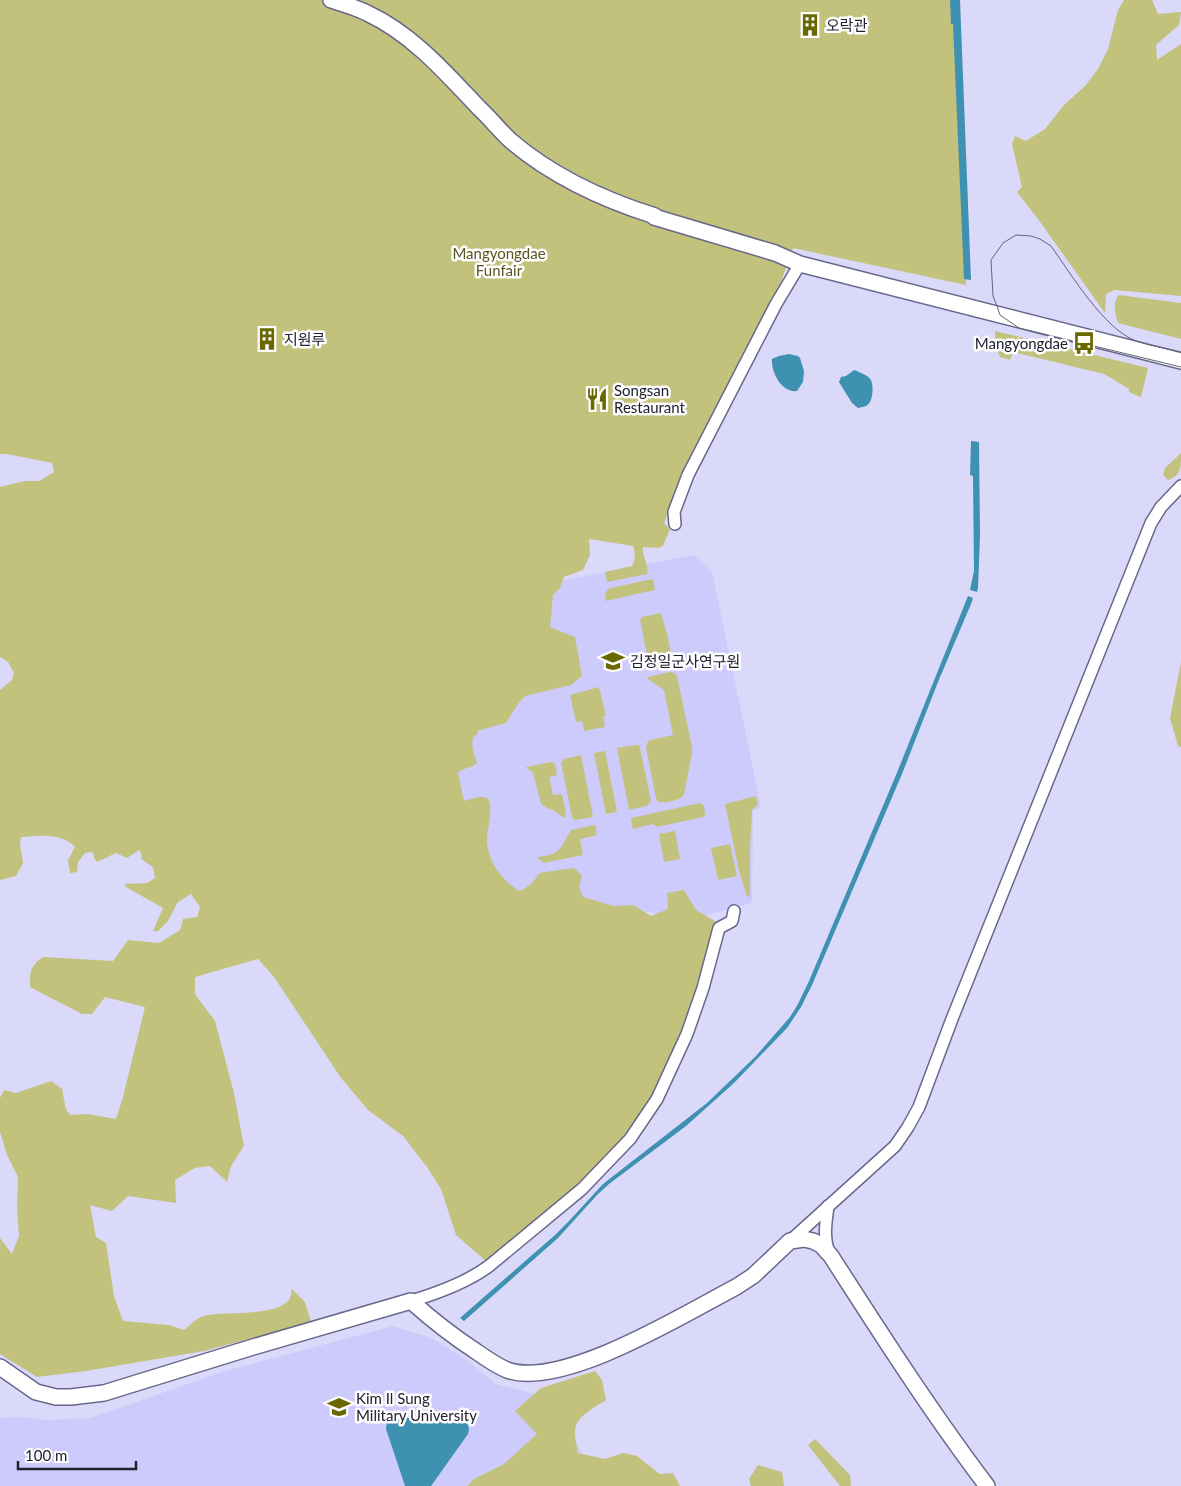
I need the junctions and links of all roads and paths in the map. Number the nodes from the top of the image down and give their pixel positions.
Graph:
1 (331, 0) edge
2 (800, 264) junction
3 (1181, 361) edge
4 (1181, 486) edge
5 (675, 524) dead end
6 (734, 911) dead end
7 (828, 1206) junction
8 (790, 1241) junction
9 (831, 1256) junction
10 (411, 1301) junction
11 (0, 1367) edge
12 (987, 1486) edge

1 - 2 main road
2 - 3 main road
2 - 5 street
4 - 7 street
6 - 10 street
7 - 8 street
7 - 9 street
8 - 9 main road
8 - 10 main road
9 - 12 main road
10 - 11 main road

